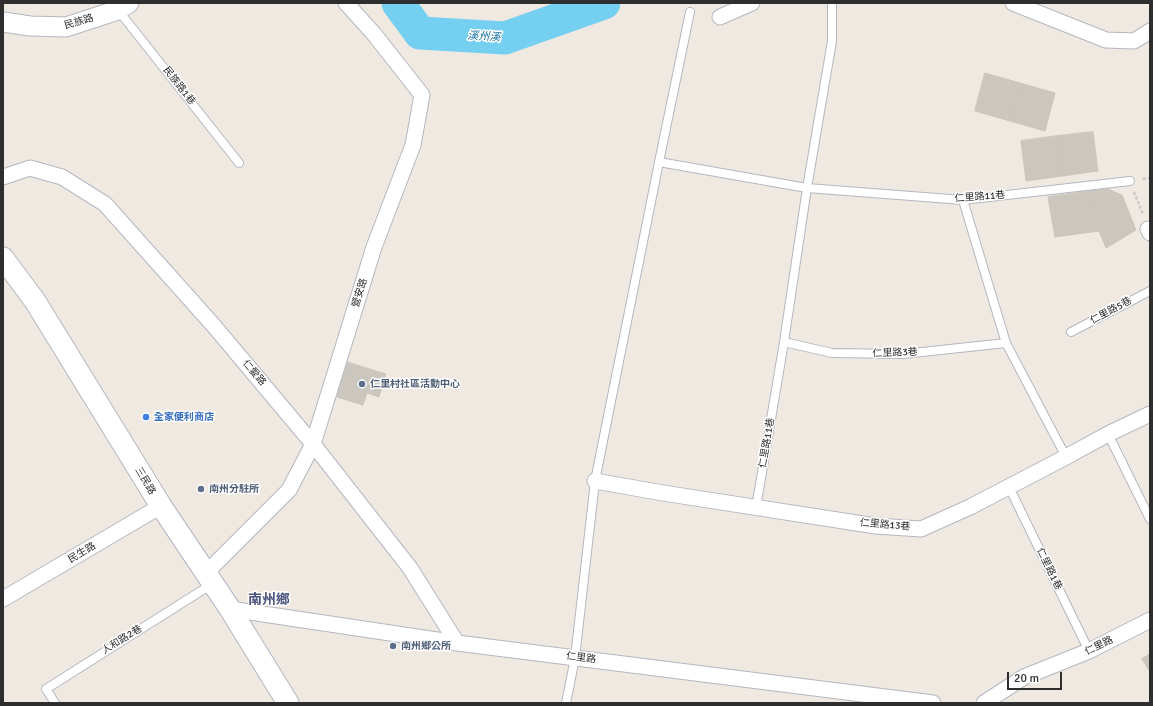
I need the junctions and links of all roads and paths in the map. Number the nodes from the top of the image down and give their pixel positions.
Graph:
1 (346, 3) edge
2 (752, 3) edge
3 (832, 3) edge
4 (1013, 3) edge
5 (124, 6) edge
6 (690, 12) dead end
7 (720, 17) dead end
8 (3, 22) edge
9 (1150, 31) edge
10 (659, 162) junction
11 (239, 163) dead end
12 (3, 177) edge
13 (1150, 178) edge
14 (1130, 181) junction
15 (807, 188) junction
16 (963, 200) junction
17 (1149, 231) edge
18 (3, 258) edge
19 (1150, 291) edge
20 (1071, 332) dead end
21 (784, 342) junction
22 (1006, 343) junction
23 (1150, 414) edge
24 (1108, 434) junction
25 (313, 444) junction
26 (1066, 458) junction
27 (595, 481) junction
28 (1009, 487) junction
29 (161, 506) junction
30 (756, 508) junction
31 (1150, 519) edge
32 (209, 578) junction
33 (3, 599) edge
34 (230, 610) junction
35 (1150, 620) edge
36 (457, 642) junction
37 (1090, 651) junction
38 (575, 658) junction
39 (54, 703) edge
40 (288, 703) edge
41 (566, 703) edge
42 (933, 703) edge
43 (984, 703) edge

1 - 25 street, 營安路
2 - 7 street
3 - 15 lane, 仁里路11巷
4 - 9 street
5 - 8 street, 民族路
5 - 11 lane, 民族路1巷
6 - 10 lane
10 - 15 lane, 仁里路11巷
10 - 27 lane
12 - 25 street, 仁愛路
13 - 14 path
14 - 16 lane, 仁里路11巷
14 - 17 path
15 - 16 lane, 仁里路11巷
15 - 21 lane, 仁里路11巷
16 - 22 lane
18 - 29 main road, 三民路
19 - 20 lane, 仁里路5巷
21 - 22 lane, 仁里路3巷
21 - 30 lane, 仁里路11巷
22 - 26 lane
23 - 24 street, 仁里路13巷
24 - 26 street, 仁里路13巷
24 - 31 lane
25 - 32 street, 營安路
25 - 36 street, 仁愛路
26 - 28 street, 仁里路13巷
27 - 30 street, 仁里路13巷
27 - 38 lane
28 - 30 street, 仁里路13巷
28 - 37 lane, 仁里路1巷
29 - 32 main road, 三民路
29 - 33 street, 民生路
32 - 34 main road, 三民路
32 - 39 lane, 人和路2巷
34 - 36 street, 仁里路
34 - 40 main road, 三民路
35 - 37 street, 仁里路
36 - 38 street, 仁里路
37 - 43 street, 仁里路
38 - 41 lane
38 - 42 street, 仁里路

